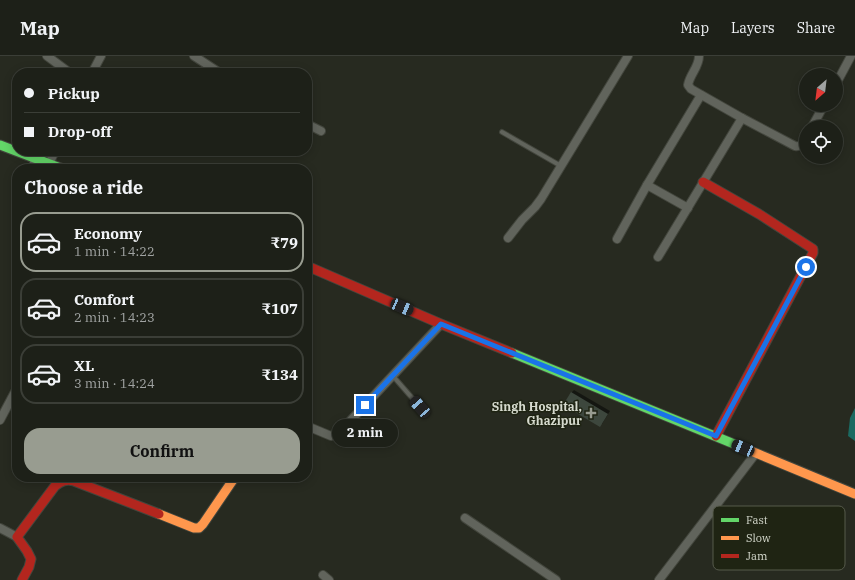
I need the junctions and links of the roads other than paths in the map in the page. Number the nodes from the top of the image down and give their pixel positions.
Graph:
1 (48, 56) edge
2 (101, 56) edge
3 (194, 56) edge
4 (628, 56) edge
5 (699, 56) edge
6 (851, 56) edge
7 (64, 68) edge
8 (95, 68) edge
9 (212, 68) edge
10 (843, 71) edge
11 (701, 95) junction
12 (742, 118) junction
13 (312, 126) edge
14 (321, 131) dead end
15 (502, 132) dead end
16 (0, 145) edge
17 (799, 147) edge
18 (12, 150) edge
19 (52, 156) edge
20 (32, 157) joint
21 (32, 164) edge
22 (49, 164) joint
23 (561, 166) junction
24 (703, 182) junction
25 (648, 185) junction
26 (688, 208) junction
27 (508, 238) dead end
28 (617, 239) dead end
29 (658, 257) dead end
30 (312, 268) edge
31 (441, 324) junction
32 (393, 376) junction
33 (12, 397) edge
34 (420, 407) dead end
35 (0, 420) edge
36 (312, 428) edge
37 (716, 436) junction
38 (756, 453) junction
39 (58, 482) edge
40 (79, 482) edge
41 (232, 482) edge
42 (855, 494) edge
43 (715, 506) edge
44 (713, 509) edge
45 (464, 518) dead end
46 (0, 528) edge
47 (16, 537) junction
48 (22, 580) edge
49 (556, 580) edge
50 (658, 580) edge

1 - 7 street
2 - 8 street
3 - 9 street
4 - 23 street
5 - 11 street
6 - 10 street
11 - 12 street
11 - 25 street
12 - 17 street
12 - 24 street
13 - 14 street
15 - 23 lane
16 - 18 main road
19 - 22 street
20 - 21 lane
20 - 22 main road
23 - 27 street
24 - 26 street
24 - 37 main road
25 - 26 street
25 - 28 street
26 - 29 street
30 - 31 main road
31 - 32 street
31 - 37 main road
32 - 34 lane
32 - 36 street
33 - 35 street
37 - 38 main road
38 - 42 main road
38 - 43 street
39 - 47 main road
40 - 41 main road
44 - 50 street
45 - 49 street
46 - 47 street
47 - 48 main road

